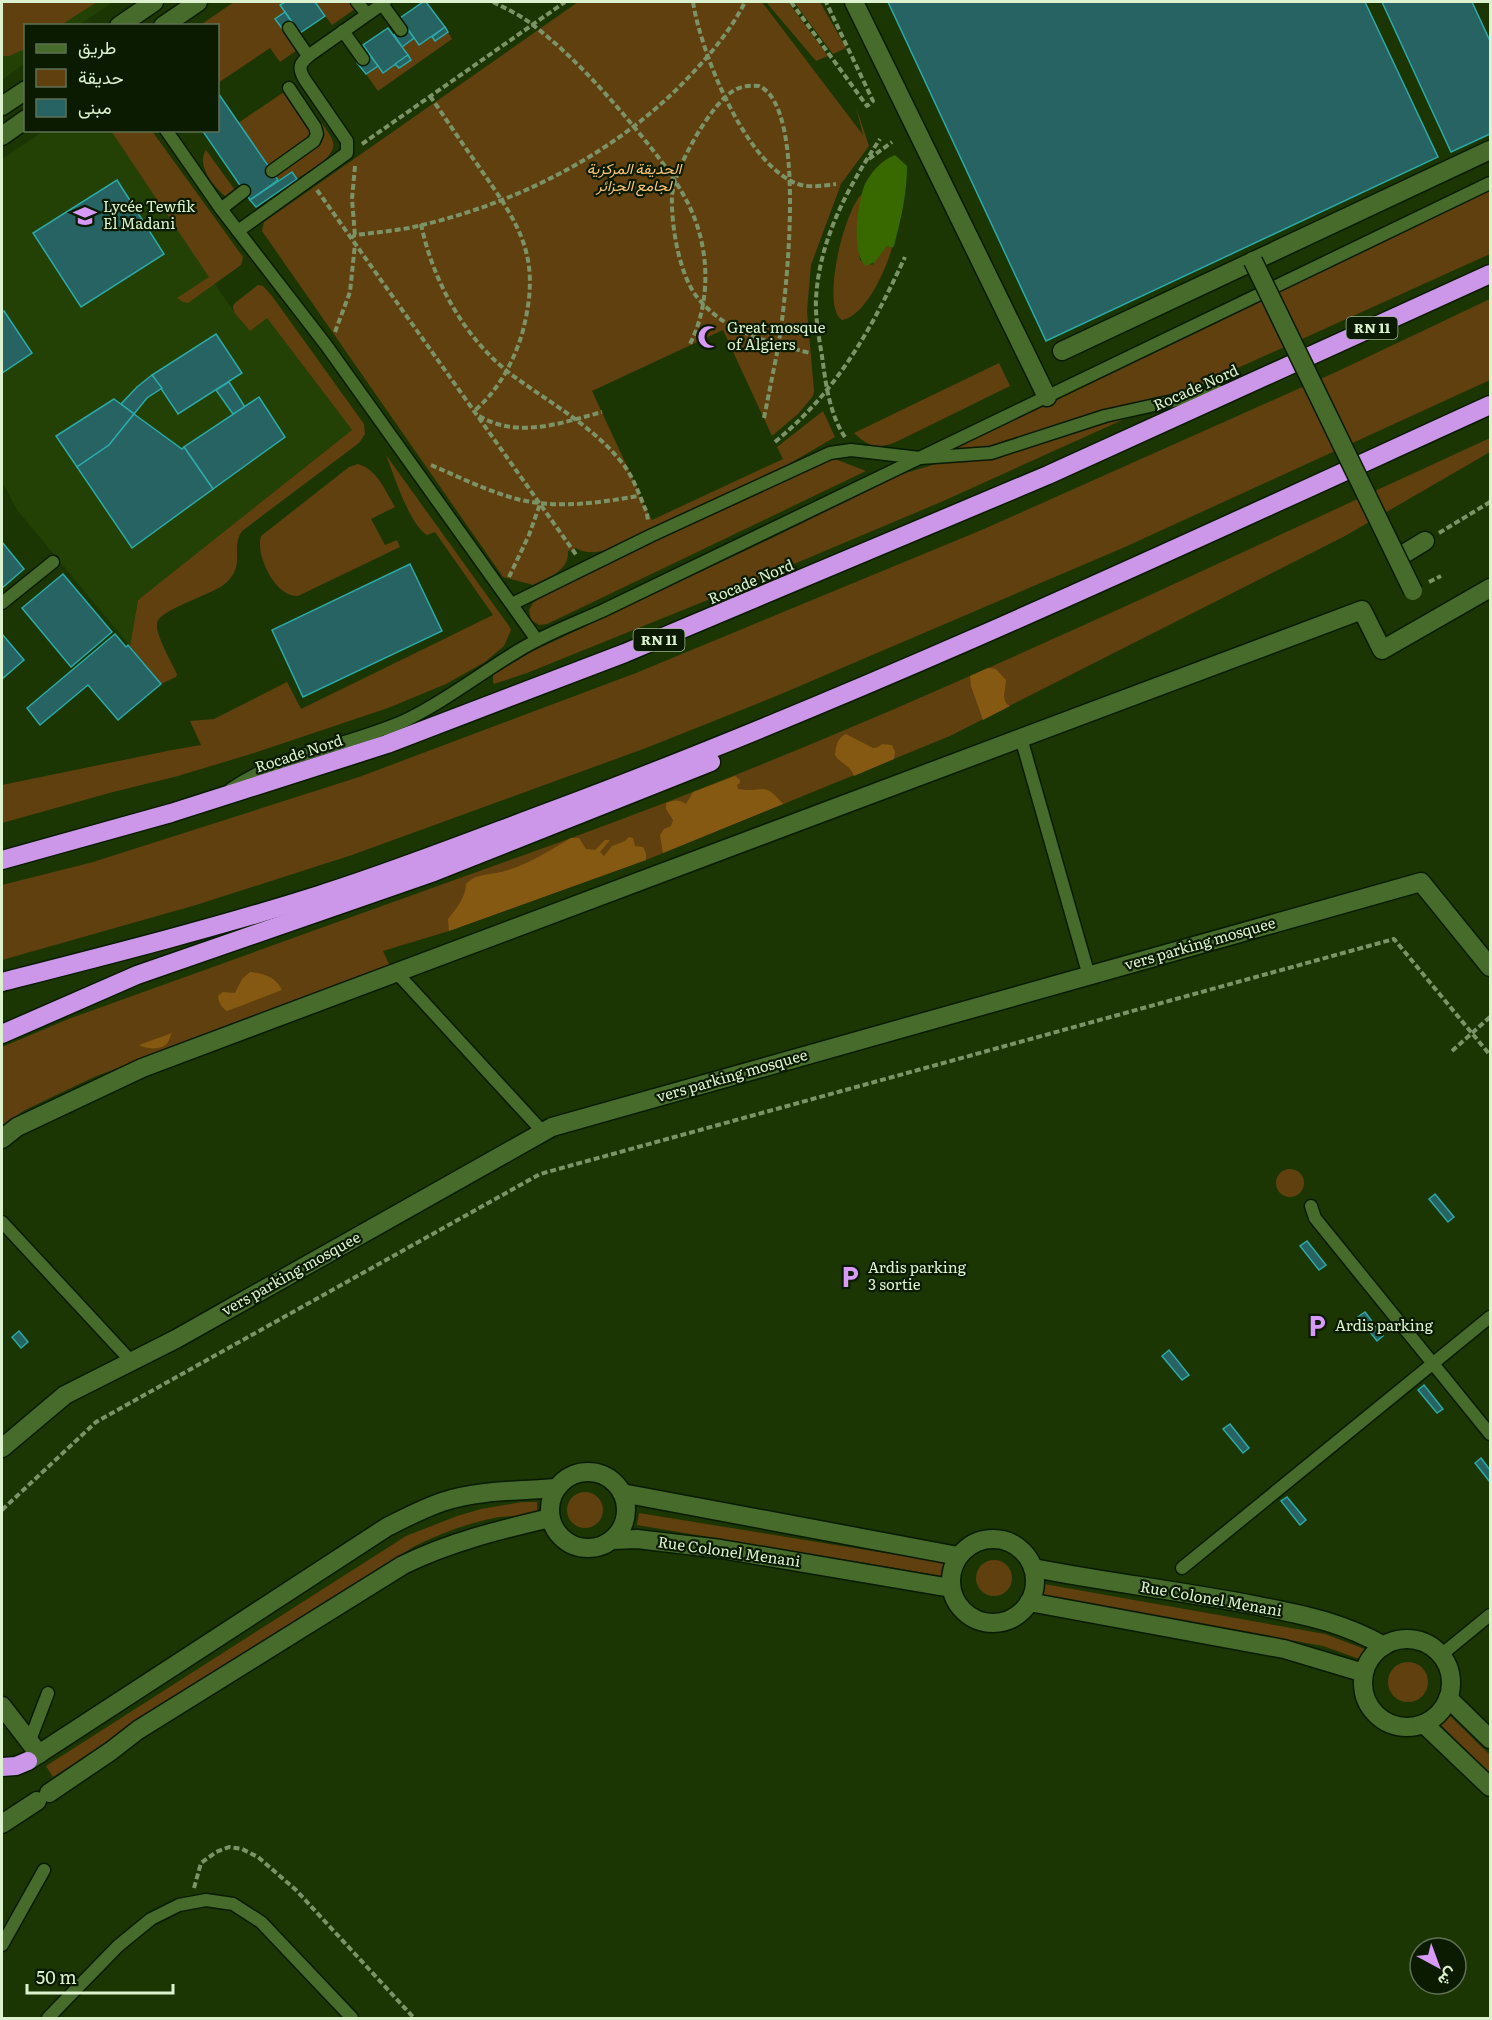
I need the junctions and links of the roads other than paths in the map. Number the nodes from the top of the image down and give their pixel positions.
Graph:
1 (154, 2) edge
2 (198, 2) edge
3 (357, 2) edge
4 (854, 2) edge
5 (383, 3) edge
6 (367, 14) junction
7 (122, 24) edge
8 (166, 24) edge
9 (288, 27) dead end
10 (401, 30) dead end
11 (343, 31) junction
12 (308, 56) junction
13 (363, 59) dead end
14 (289, 88) dead end
15 (24, 91) edge
16 (2, 106) edge
17 (24, 120) edge
18 (167, 132) edge
19 (2, 136) edge
20 (1491, 150) edge
21 (272, 171) dead end
22 (1491, 183) edge
23 (244, 191) dead end
24 (221, 209) junction
25 (238, 231) junction
26 (1253, 261) junction
27 (1491, 274) edge
28 (1062, 351) dead end
29 (1254, 382) junction
30 (1047, 397) junction
31 (1491, 405) edge
32 (850, 443) road end
33 (861, 453) junction
34 (920, 458) junction
35 (1425, 541) road end
36 (1396, 558) junction
37 (53, 562) dead end
38 (1491, 588) edge
39 (1413, 591) dead end
40 (2, 603) edge
41 (512, 604) junction
42 (537, 640) junction
43 (809, 710) junction
44 (1022, 738) junction
45 (216, 799) junction
46 (2, 848) edge
47 (46, 848) junction
48 (2, 860) edge
49 (1491, 967) edge
50 (396, 972) junction
51 (1089, 975) junction
52 (2, 982) edge
53 (93, 993) junction
54 (2, 1024) edge
55 (2, 1034) edge
56 (543, 1132) junction
57 (2, 1139) edge
58 (1311, 1206) dead end
59 (2, 1222) edge
60 (1491, 1317) edge
61 (131, 1361) junction
62 (1433, 1363) junction
63 (1491, 1434) edge
64 (2, 1448) edge
65 (557, 1488) junction
66 (622, 1493) junction
67 (550, 1518) junction
68 (613, 1540) junction
69 (958, 1556) junction
70 (1033, 1568) junction
71 (1182, 1568) dead end
72 (951, 1588) junction
73 (1029, 1602) junction
74 (1491, 1615) edge
75 (1384, 1646) junction
76 (1441, 1655) junction
77 (1364, 1673) junction
78 (48, 1693) dead end
79 (1448, 1698) junction
80 (2, 1706) edge
81 (1424, 1724) junction
82 (1491, 1739) edge
83 (19, 1761) edge
84 (1491, 1787) edge
85 (2, 1824) edge
86 (44, 1870) dead end
87 (2, 1945) edge
88 (48, 2019) edge
89 (352, 2019) edge

1 - 7 street
2 - 8 street
3 - 6 lane
4 - 30 street
5 - 6 lane
5 - 10 lane
6 - 11 lane
9 - 12 lane
11 - 12 lane
11 - 13 lane
12 - 25 lane
14 - 21 lane
15 - 16 street
17 - 19 street
18 - 24 lane
20 - 26 street
22 - 30 lane
23 - 24 lane
24 - 25 lane
25 - 41 lane
26 - 28 street
26 - 36 street, bridge
27 - 29 highway, Rocade Nord / RN 11
29 - 34 lane
29 - 45 highway, Rocade Nord / RN 11
30 - 34 lane
31 - 43 highway
32 - 33 lane
33 - 34 lane
33 - 41 lane
34 - 42 lane
35 - 36 street
36 - 39 street, bridge
37 - 40 lane
38 - 44 street
41 - 42 lane
42 - 45 lane
43 - 52 highway
43 - 53 highway
44 - 50 street
44 - 51 lane
45 - 47 highway, Rocade Nord / RN 11
46 - 47 highway
47 - 48 highway, Rocade Nord / RN 11
49 - 51 street, vers parking mosquee
50 - 56 lane
50 - 57 street
51 - 56 street, vers parking mosquee
53 - 54 highway
53 - 55 highway
56 - 61 street, vers parking mosquee
58 - 62 lane
59 - 61 lane
60 - 62 lane
61 - 64 street, vers parking mosquee
62 - 63 lane
62 - 71 lane
65 - 66 street
65 - 67 street
65 - 83 street
66 - 68 street
66 - 69 street
67 - 68 street
67 - 85 street
68 - 72 street, Rue Colonel Menani
69 - 70 street
69 - 72 street
70 - 73 street
70 - 75 street, Rue Colonel Menani
72 - 73 street
73 - 77 street
74 - 76 lane
75 - 76 street
75 - 77 street
76 - 79 street
77 - 81 street
78 - 83 lane
79 - 81 street
79 - 82 street
80 - 83 street
81 - 84 street
86 - 87 lane
88 - 89 lane

